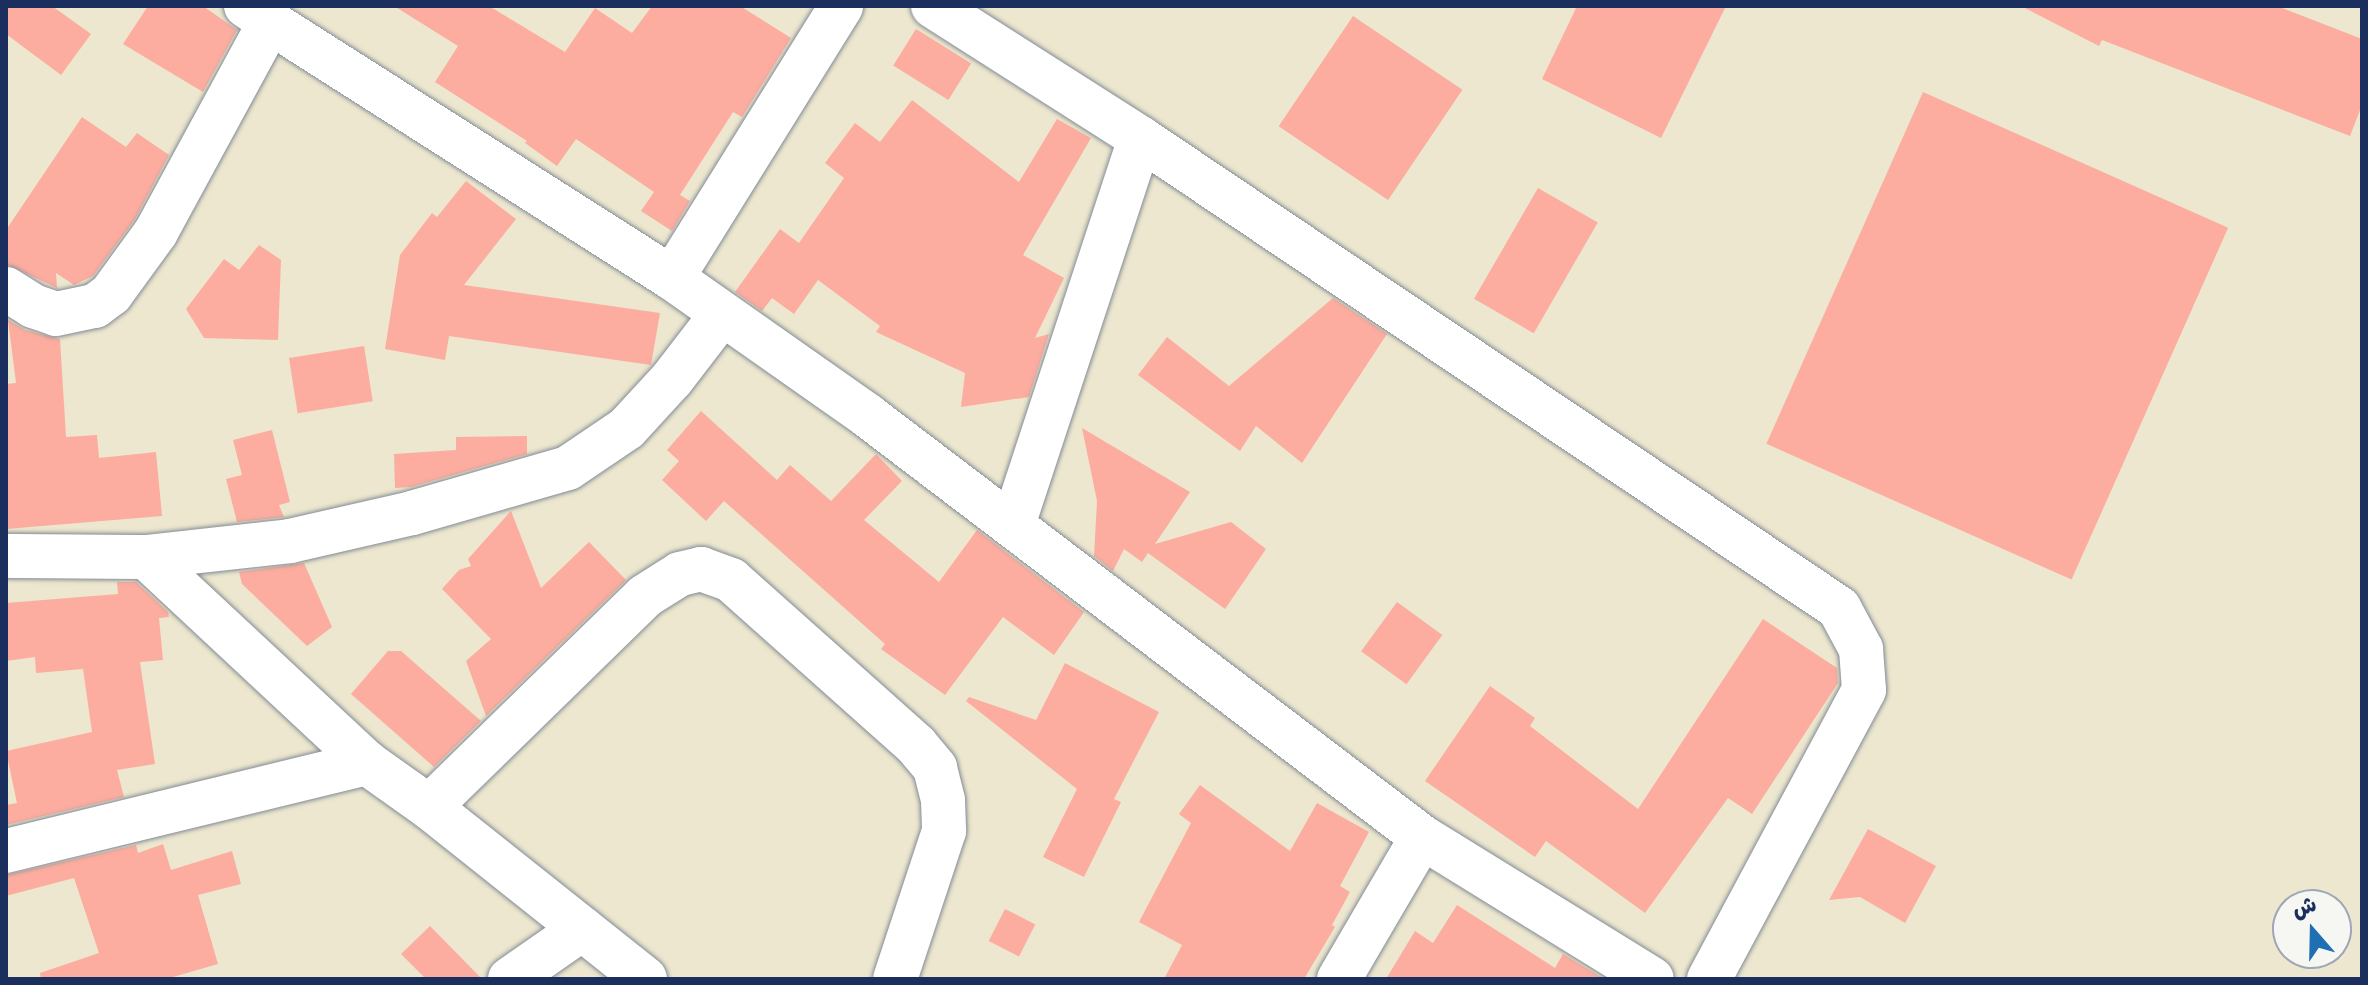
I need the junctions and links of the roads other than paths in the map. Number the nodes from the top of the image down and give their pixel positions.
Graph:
1 (841, 6) edge
2 (933, 6) edge
3 (258, 14) edge
4 (1140, 138) junction
5 (672, 278) junction
6 (6, 289) edge
7 (722, 314) junction
8 (1013, 525) junction
9 (6, 556) edge
10 (146, 557) junction
11 (367, 763) junction
12 (429, 807) junction
13 (1422, 837) junction
14 (6, 851) edge
15 (582, 929) junction
16 (510, 979) edge
17 (645, 979) edge
18 (895, 979) edge
19 (1339, 979) edge
20 (1652, 979) edge
21 (1709, 979) edge

1 - 5 street
2 - 4 street
3 - 5 street
3 - 6 street
4 - 8 street
4 - 21 street
5 - 7 street
7 - 8 street
7 - 10 street
8 - 13 street
9 - 10 street
10 - 11 street
11 - 12 street
11 - 14 street
12 - 15 street
12 - 18 street
13 - 19 street
13 - 20 street
15 - 16 street
15 - 17 street

